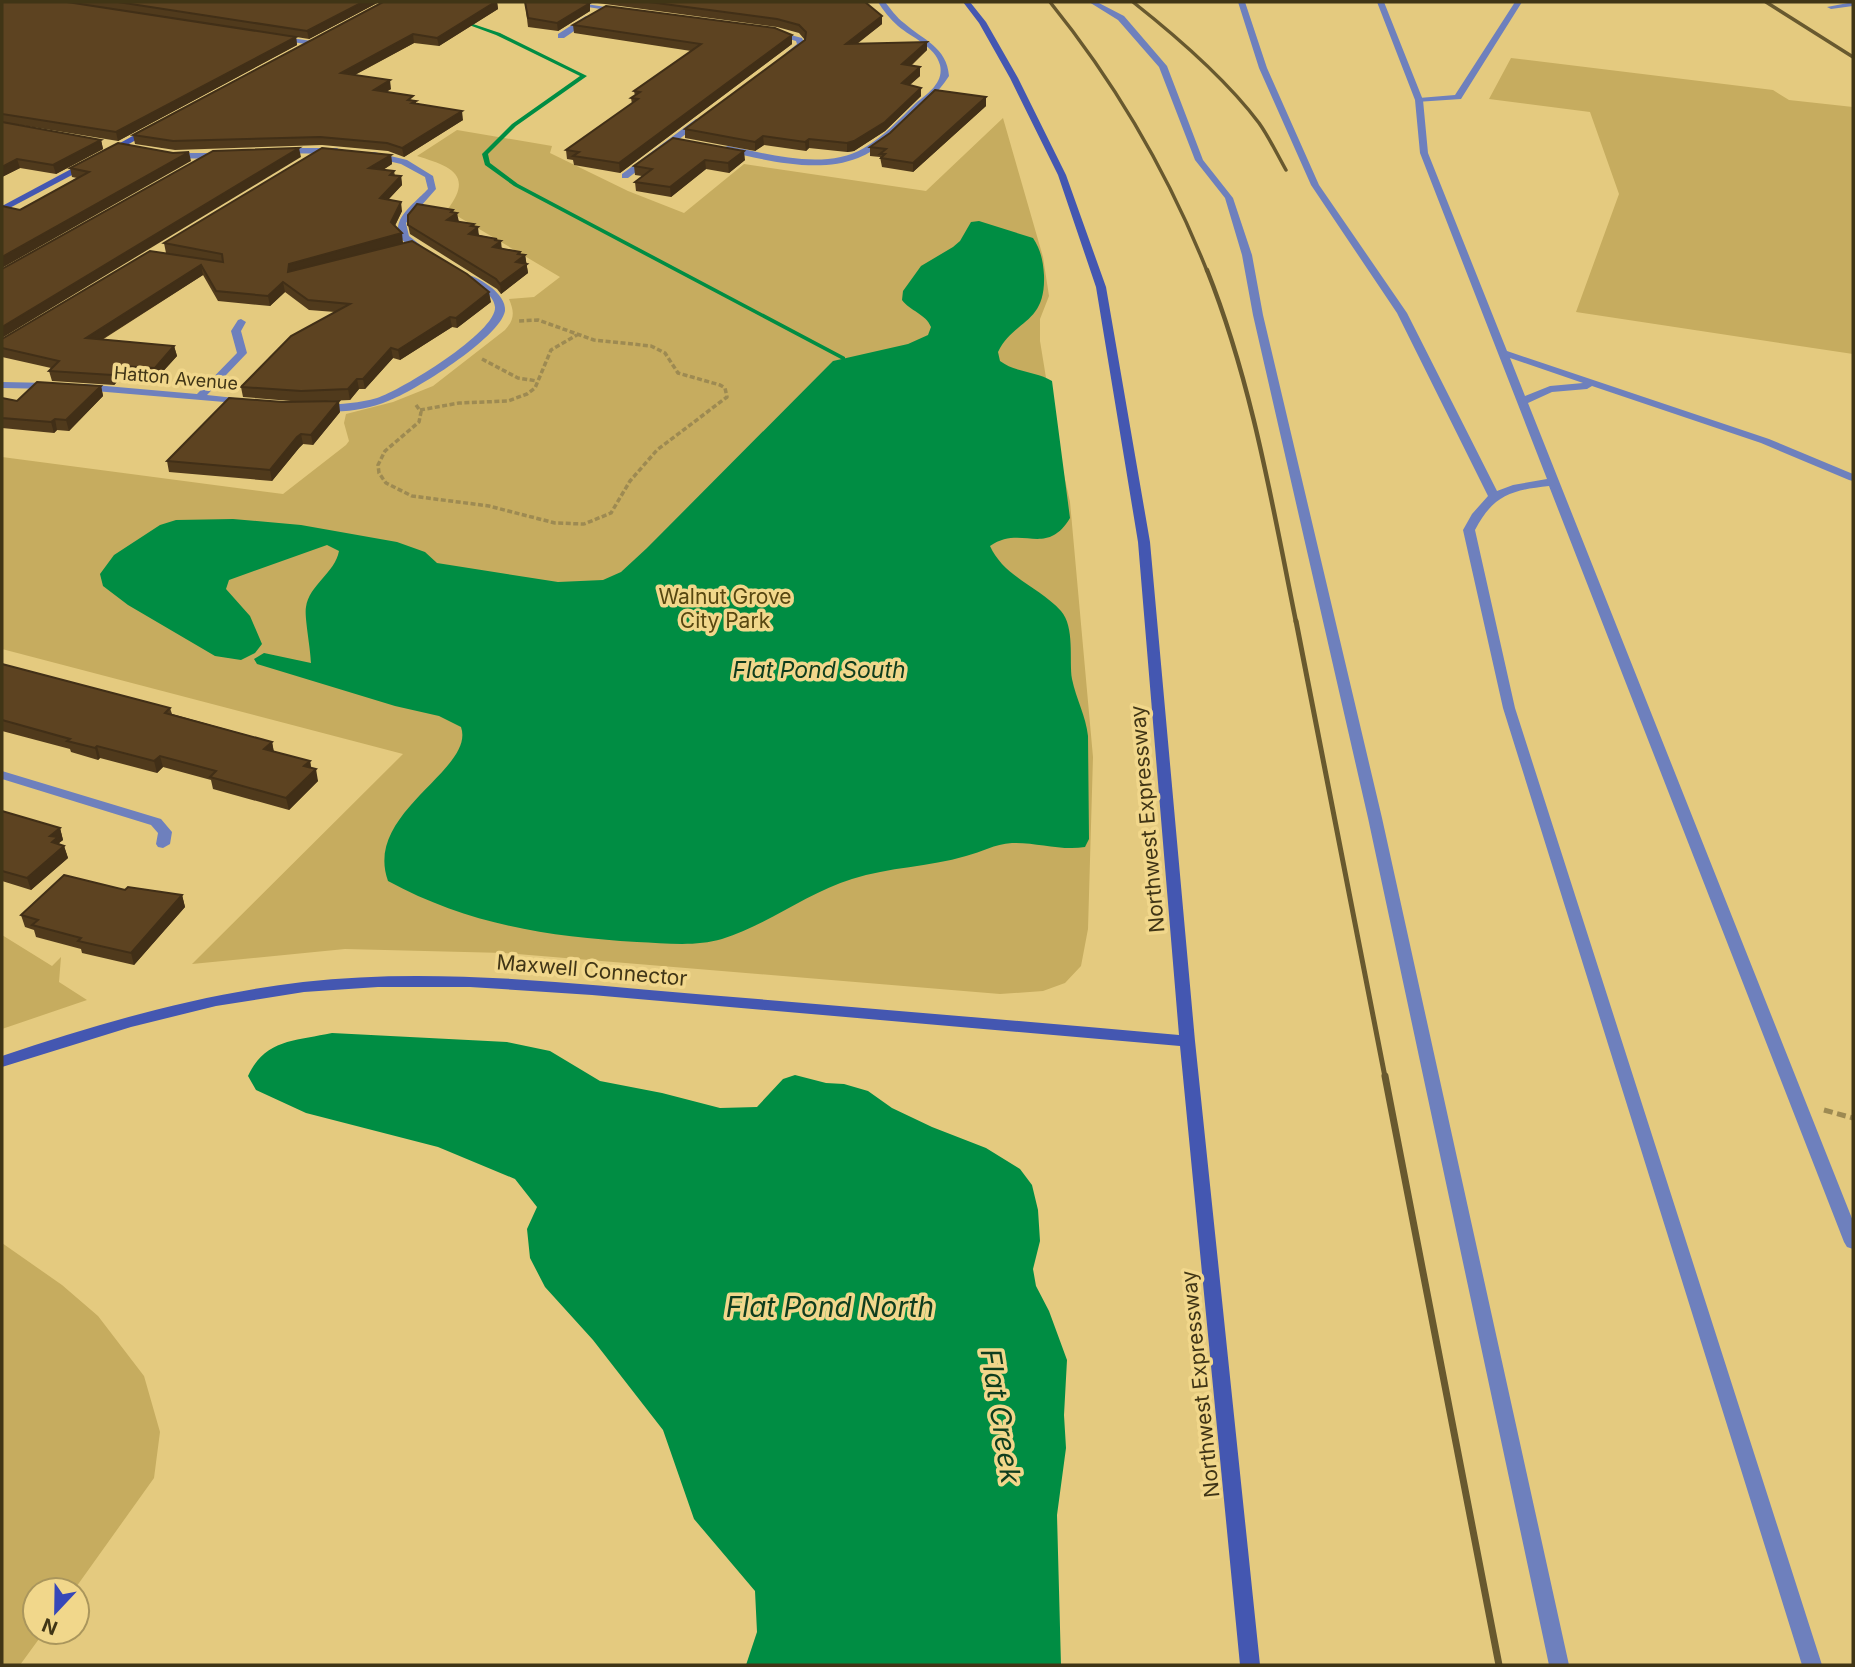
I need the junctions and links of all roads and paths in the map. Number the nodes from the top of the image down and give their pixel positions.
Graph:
1 (558, 2) edge
2 (881, 2) edge
3 (966, 2) edge
4 (1092, 2) edge
5 (1241, 2) edge
6 (1380, 2) edge
7 (1518, 2) edge
8 (1853, 4) edge
9 (1831, 7) dead end
10 (605, 8) junction
11 (631, 12) edge
12 (764, 30) edge
13 (561, 36) edge
14 (272, 37) edge
15 (315, 41) joint
16 (292, 54) edge
17 (777, 64) edge
18 (1419, 100) junction
19 (704, 118) edge
20 (154, 128) edge
21 (672, 141) junction
22 (686, 143) edge
23 (105, 145) edge
24 (117, 147) junction
25 (713, 147) edge
26 (323, 150) junction
27 (141, 151) edge
28 (347, 151) edge
29 (270, 152) edge
30 (367, 154) edge
31 (164, 155) edge
32 (231, 156) edge
33 (209, 157) junction
34 (300, 164) edge
35 (186, 170) edge
36 (625, 176) edge
37 (2, 209) edge
38 (414, 245) junction
39 (400, 248) edge
40 (432, 257) edge
41 (455, 270) edge
42 (241, 322) dead end
43 (515, 324) dead end
44 (578, 335) junction
45 (486, 349) dead end
46 (1501, 352) junction
47 (537, 381) junction
48 (2, 384) edge
49 (1612, 389) junction
50 (397, 394) junction
51 (199, 398) junction
52 (1521, 402) junction
53 (261, 404) edge
54 (310, 407) edge
55 (420, 410) junction
56 (1853, 478) edge
57 (1552, 482) junction
58 (1494, 497) junction
59 (2, 775) edge
60 (163, 844) dead end
61 (1187, 1041) junction
62 (2, 1062) edge
63 (1853, 1242) edge
64 (1250, 1665) edge
65 (1559, 1665) edge
66 (1812, 1665) edge

1 - 10 street
2 - 25 street
3 - 61 main road, Northwest Expressway
4 - 65 street
5 - 58 street
6 - 18 street
7 - 18 street
8 - 9 street
10 - 11 street
10 - 13 street
12 - 17 street
14 - 15 street
15 - 16 main road
18 - 46 street
19 - 21 street
20 - 24 main road
21 - 22 street
21 - 36 street
23 - 24 street
24 - 27 street
24 - 37 main road
26 - 28 street
26 - 29 street
26 - 34 street
30 - 38 street
31 - 33 street
32 - 33 street
33 - 35 street
38 - 39 street
38 - 40 street
41 - 50 street
42 - 51 street
43 - 44 path
44 - 47 path
44 - 55 path
45 - 47 path
46 - 49 street
46 - 52 street
47 - 55 path
48 - 51 street, Hatton Avenue
49 - 52 street
49 - 56 street
50 - 54 street
50 - 55 path
51 - 53 street, Hatton Avenue
52 - 57 street
57 - 58 street
57 - 63 street
58 - 66 street
59 - 60 street
61 - 62 main road, Maxwell Connector
61 - 64 main road, Northwest Expressway

